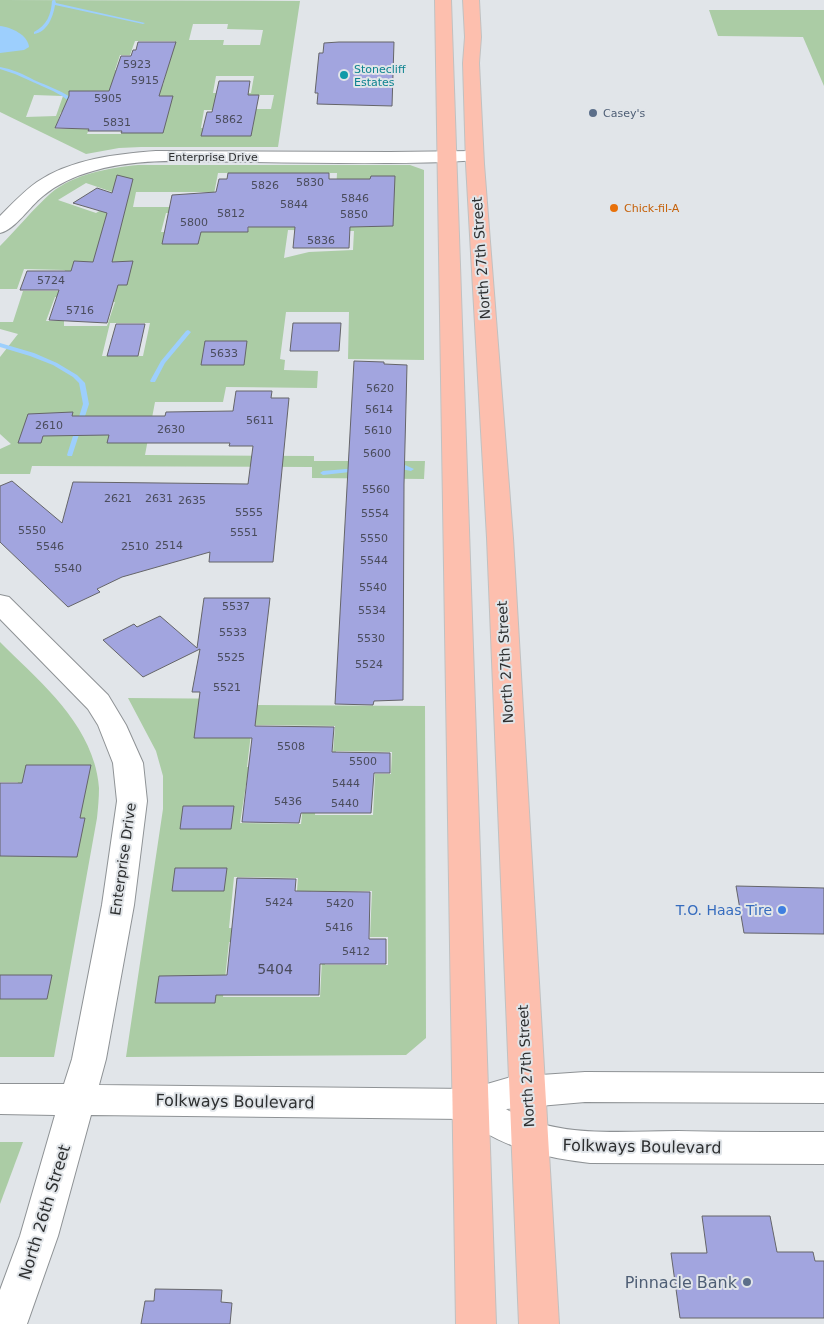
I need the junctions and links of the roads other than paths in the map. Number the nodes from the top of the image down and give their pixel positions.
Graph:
1 (443, 0) edge
2 (471, 0) edge
3 (447, 157) junction
4 (474, 160) junction
5 (0, 227) edge
6 (0, 603) edge
7 (824, 1088) edge
8 (527, 1090) junction
9 (0, 1099) edge
10 (78, 1099) junction
11 (470, 1104) junction
12 (530, 1137) junction
13 (824, 1148) edge
14 (7, 1324) edge
15 (476, 1324) edge
16 (539, 1324) edge

1 - 3 main road, North 27th Street
2 - 4 main road, North 27th Street
3 - 4 street, Enterprise Drive
3 - 5 street, Enterprise Drive
3 - 11 main road, North 27th Street
4 - 8 main road, North 27th Street
6 - 10 street, Enterprise Drive
7 - 8 street, Folkways Boulevard
8 - 11 street, Folkways Boulevard
8 - 12 main road, North 27th Street
9 - 10 street, Folkways Boulevard
10 - 11 street, Folkways Boulevard
10 - 14 street, North 26th Street
11 - 12 street, Folkways Boulevard
11 - 15 main road, North 27th Street
12 - 13 street, Folkways Boulevard
12 - 16 main road, North 27th Street

